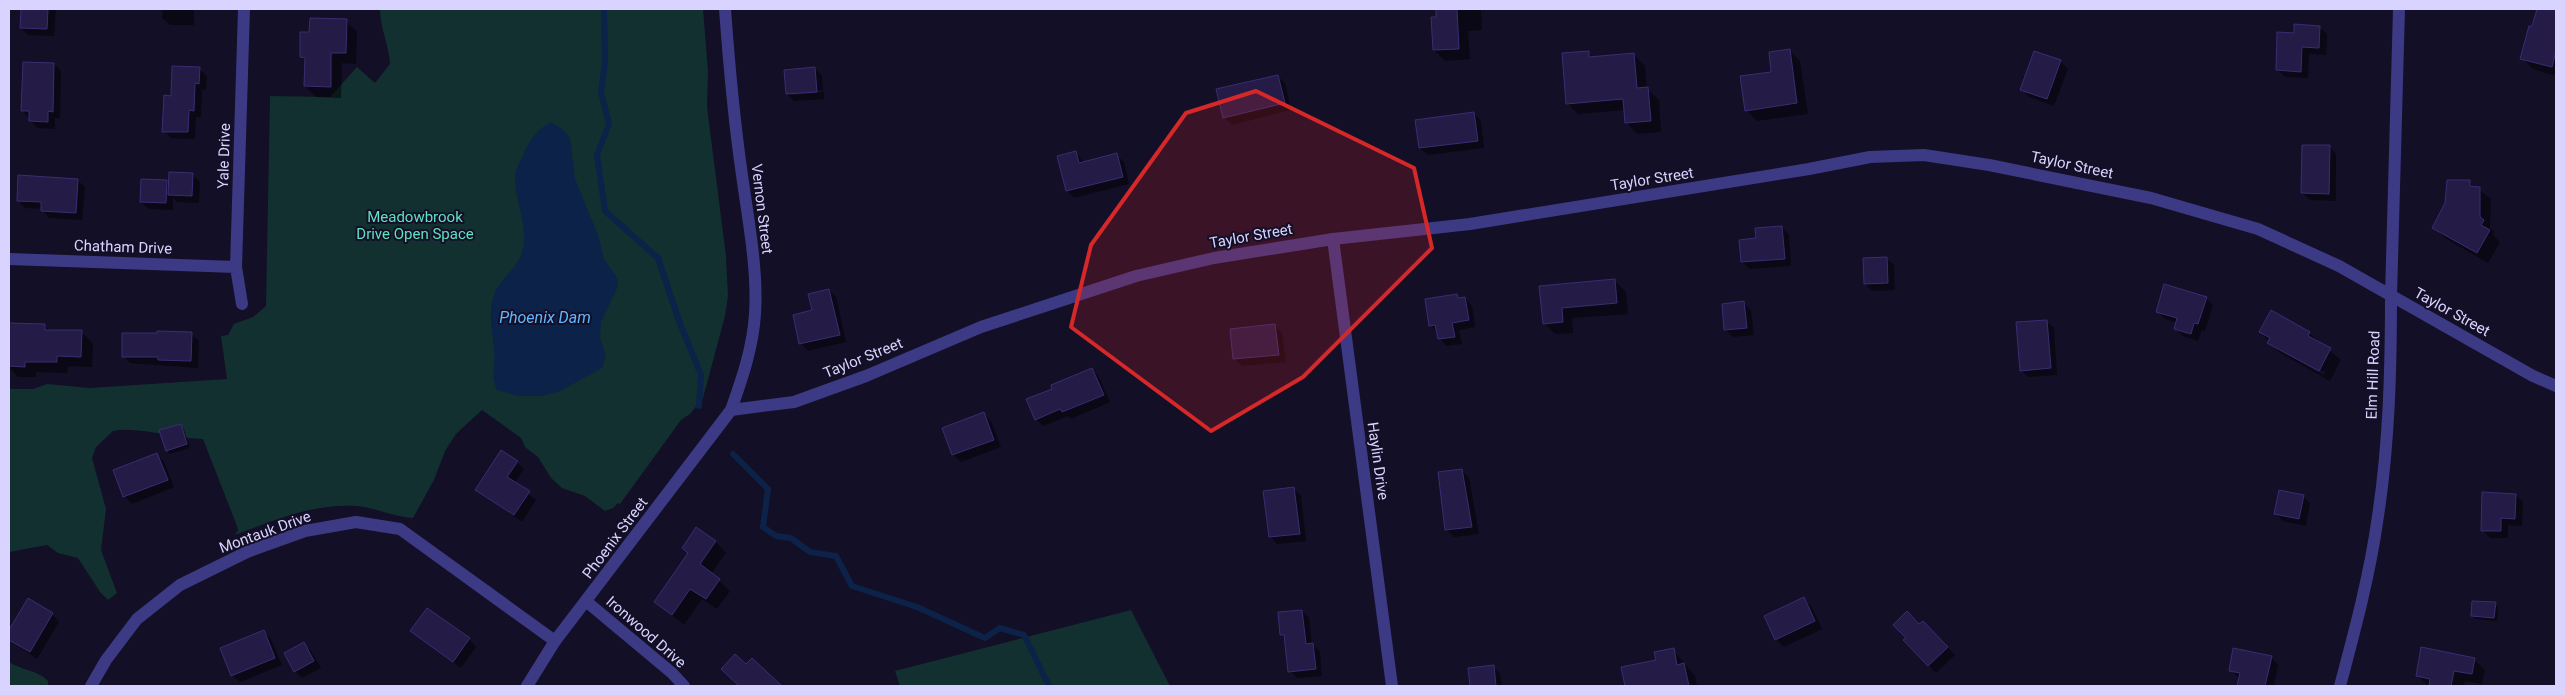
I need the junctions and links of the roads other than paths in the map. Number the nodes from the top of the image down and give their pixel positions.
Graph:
1 (244, 9) edge
2 (725, 9) edge
3 (2399, 9) edge
4 (1333, 239) junction
5 (9, 259) edge
6 (236, 267) junction
7 (2391, 296) junction
8 (242, 304) dead end
9 (2556, 386) edge
10 (731, 410) junction
11 (587, 602) junction
12 (555, 641) junction
13 (91, 686) edge
14 (527, 686) edge
15 (684, 686) edge
16 (1392, 686) edge
17 (2340, 686) edge

1 - 6 street, Yale Drive
2 - 10 street, Vernon Street
3 - 7 street, Elm Hill Road
4 - 7 street, Taylor Street
4 - 10 street, Taylor Street
4 - 16 street, Haylin Drive
5 - 6 street, Chatham Drive
6 - 8 street, Yale Drive
7 - 9 street, Taylor Street
7 - 17 street, Elm Hill Road
10 - 11 street, Phoenix Street
11 - 12 street, Phoenix Street
11 - 15 street, Ironwood Drive
12 - 13 street, Montauk Drive
12 - 14 street, Phoenix Street

